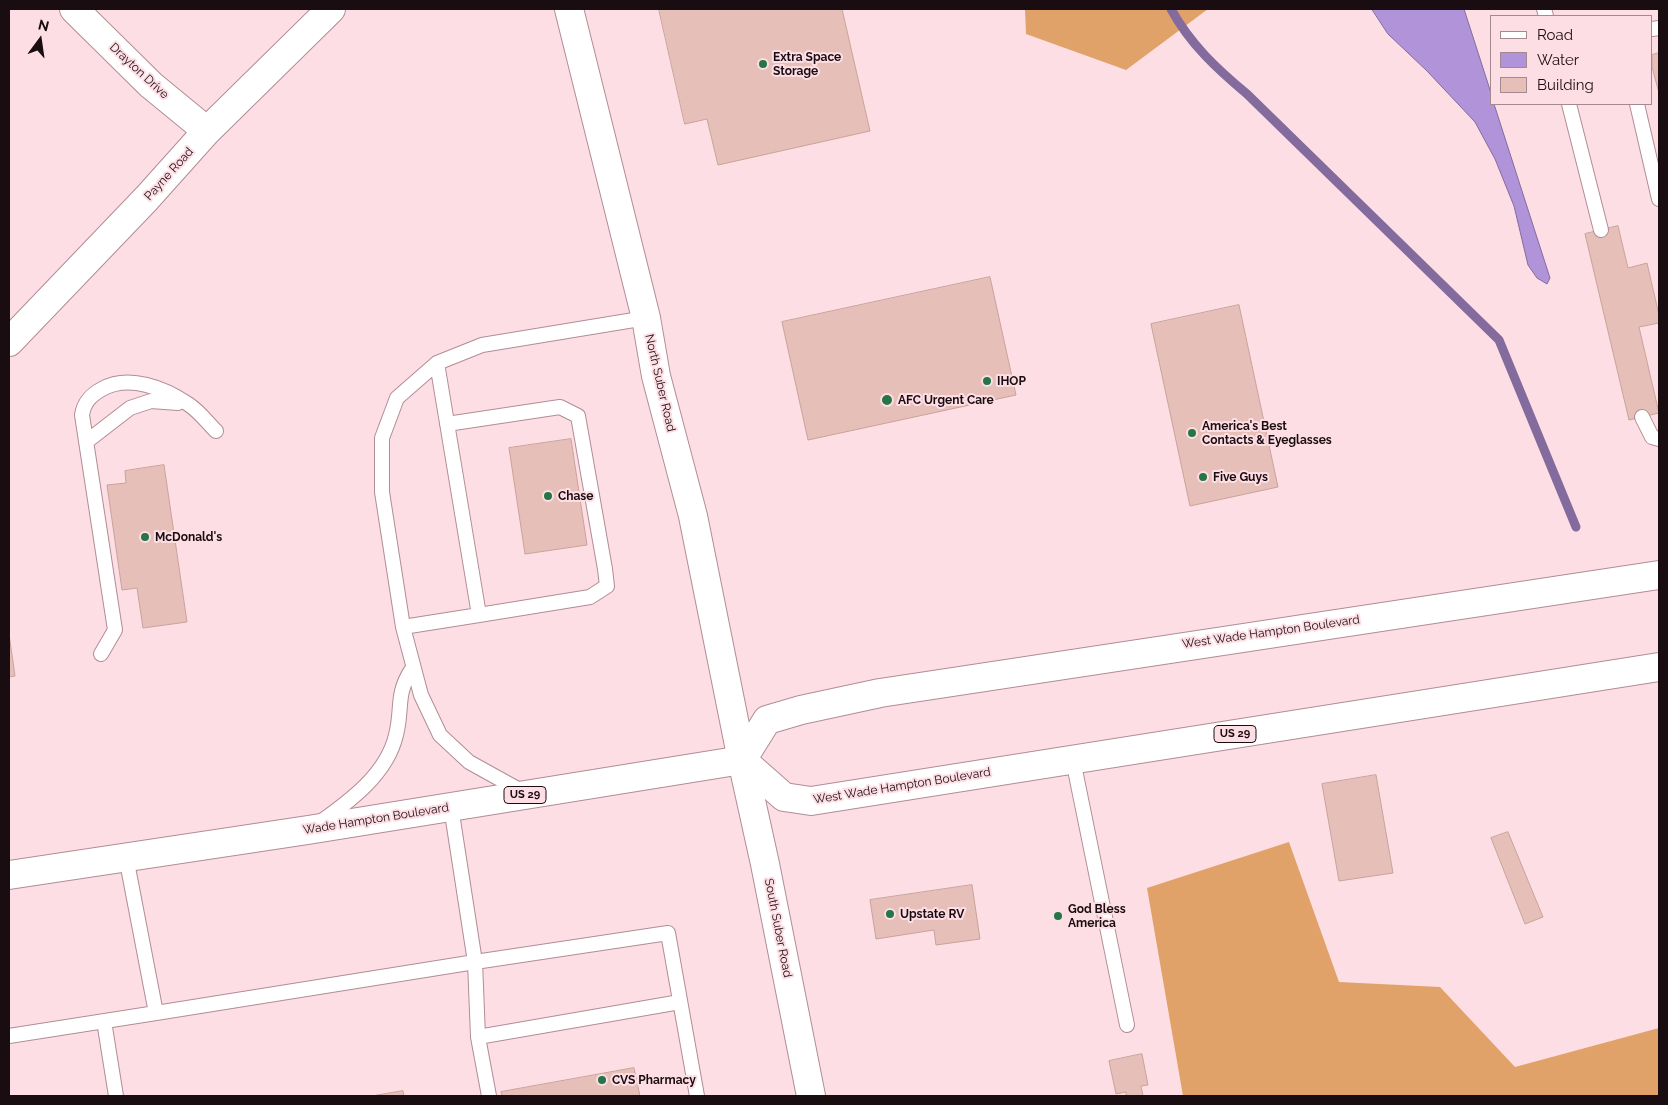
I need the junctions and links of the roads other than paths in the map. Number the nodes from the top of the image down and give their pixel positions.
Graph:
1 (74, 9) edge
2 (331, 9) edge
3 (569, 9) edge
4 (1569, 105) edge
5 (1637, 105) edge
6 (207, 132) junction
7 (1659, 199) edge
8 (1602, 230) dead end
9 (646, 318) junction
10 (9, 342) edge
11 (437, 363) junction
12 (189, 404) junction
13 (1642, 417) dead end
14 (447, 424) junction
15 (216, 431) dead end
16 (1659, 439) edge
17 (86, 442) junction
18 (1659, 574) edge
19 (479, 615) junction
20 (403, 627) junction
21 (101, 654) dead end
22 (1659, 667) edge
23 (412, 669) junction
24 (742, 760) junction
25 (1073, 760) junction
26 (527, 795) junction
27 (451, 807) junction
28 (308, 830) junction
29 (126, 857) junction
30 (9, 875) edge
31 (475, 962) junction
32 (680, 1002) junction
33 (156, 1013) junction
34 (104, 1021) junction
35 (1126, 1025) dead end
36 (9, 1036) edge
37 (478, 1037) junction
38 (116, 1096) edge
39 (489, 1096) edge
40 (697, 1096) edge
41 (811, 1096) edge

1 - 6 main road, Drayton Drive
2 - 6 main road, Payne Road
3 - 9 main road, North Suber Road
4 - 8 lane
5 - 7 lane
6 - 10 main road, Payne Road
9 - 11 lane
9 - 24 main road, North Suber Road
11 - 14 lane
11 - 20 lane
12 - 15 lane
12 - 17 lane
12 - 17 lane
13 - 16 lane
14 - 19 lane
14 - 19 lane
17 - 21 lane
18 - 24 main road, West Wade Hampton Boulevard
19 - 20 lane
20 - 23 lane
22 - 25 main road, West Wade Hampton Boulevard / US 29
23 - 26 lane
23 - 28 lane
24 - 25 main road, West Wade Hampton Boulevard / US 29
24 - 26 main road, Wade Hampton Boulevard / US 29
24 - 41 main road, South Suber Road
25 - 35 lane
26 - 27 main road, Wade Hampton Boulevard / US 29
27 - 28 main road, Wade Hampton Boulevard / US 29
27 - 31 lane
28 - 29 main road, Wade Hampton Boulevard / US 29
29 - 30 main road, Wade Hampton Boulevard / US 29
29 - 33 lane
31 - 32 lane
31 - 33 lane
31 - 37 lane
32 - 37 lane
32 - 40 lane
33 - 34 lane
34 - 36 lane
34 - 38 lane
37 - 39 lane

